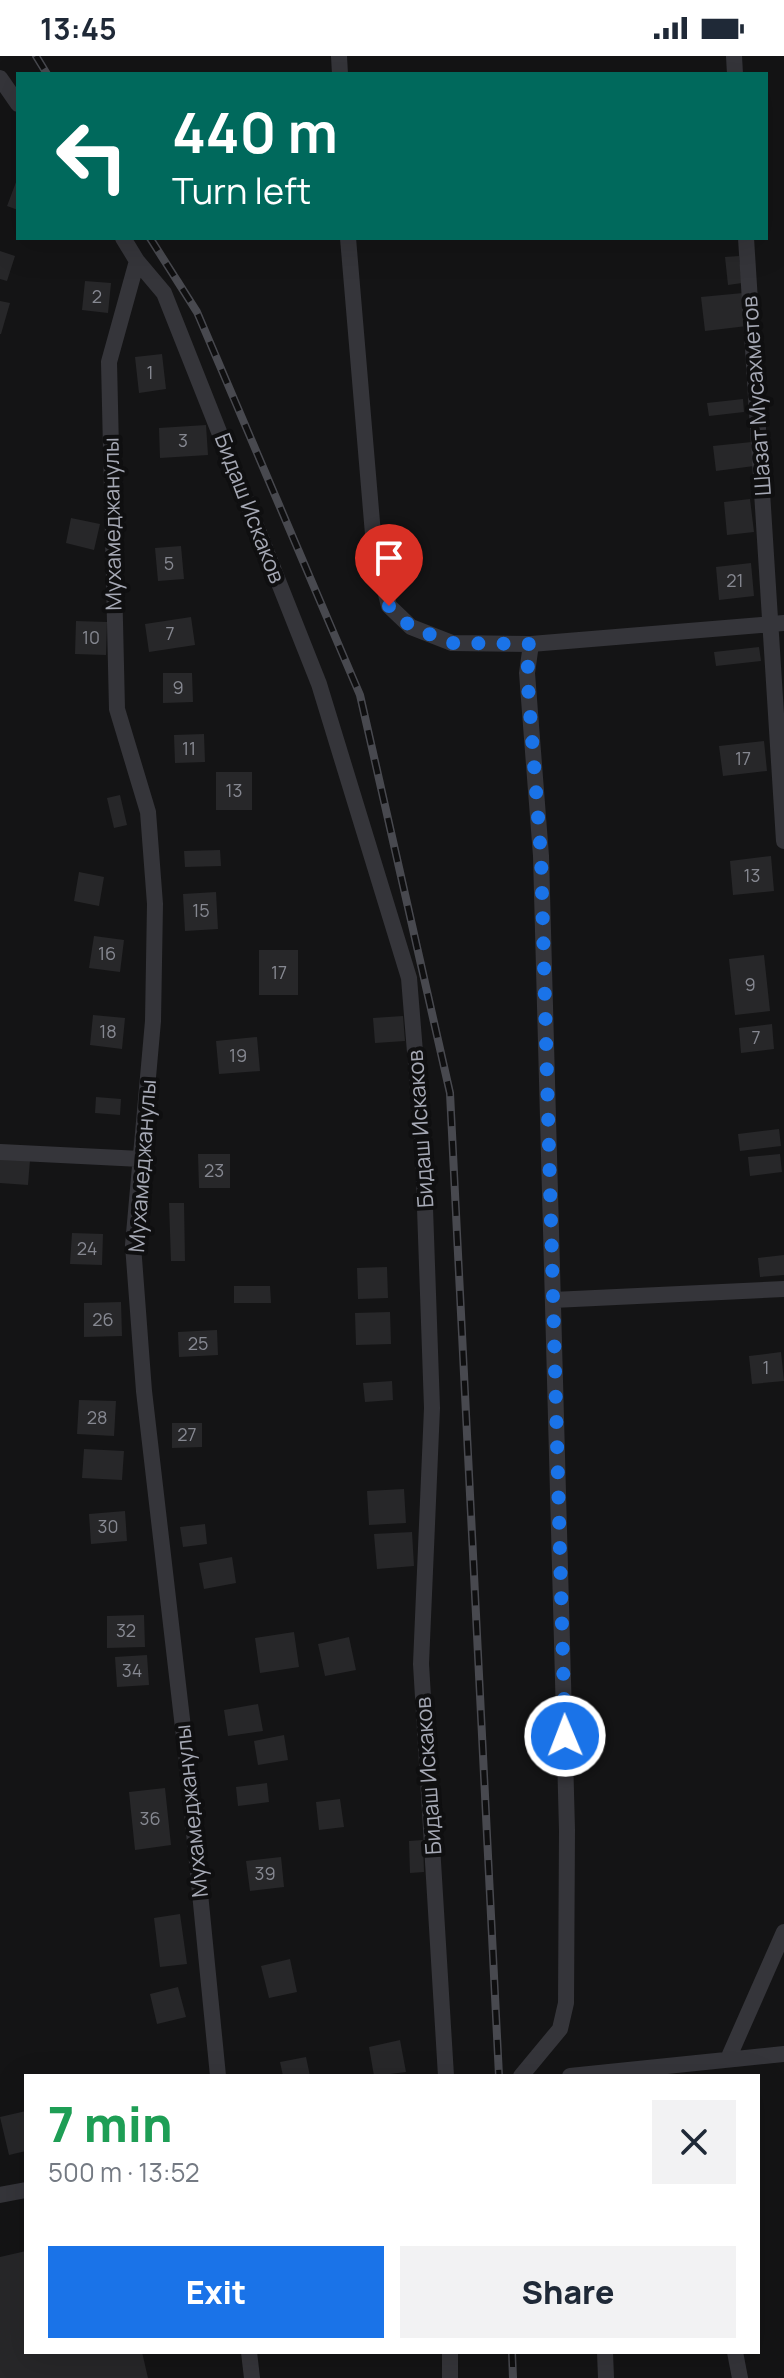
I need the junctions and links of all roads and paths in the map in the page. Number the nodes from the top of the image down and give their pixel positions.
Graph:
1 (0, 78) edge
2 (16, 101) edge
3 (124, 240) edge
4 (348, 240) edge
5 (746, 240) edge
6 (137, 261) junction
7 (777, 624) edge
8 (531, 644) junction
9 (784, 841) edge
10 (0, 1152) edge
11 (141, 1159) junction
12 (784, 1289) edge
13 (553, 1300) junction
14 (784, 1932) edge
15 (784, 2054) edge
16 (728, 2059) junction
17 (677, 2070) edge
18 (218, 2074) edge
19 (446, 2074) edge
20 (523, 2074) edge
21 (600, 2074) edge
22 (24, 2190) edge
23 (0, 2195) edge
24 (249, 2354) edge
25 (450, 2354) edge
26 (605, 2354) edge
27 (735, 2354) edge
28 (252, 2378) edge
29 (450, 2378) edge
30 (606, 2378) edge
31 (740, 2378) edge

1 - 2 street
3 - 6 street, Бидаш Искаков
4 - 8 street
5 - 7 street, Шазат Мусахметов
6 - 11 street, Мухамеджанулы
6 - 19 street, Бидаш Искаков
7 - 8 street
7 - 9 street, Шазат Мусахметов
8 - 13 street
10 - 11 street
11 - 18 street, Мухамеджанулы
12 - 13 street
13 - 20 street
14 - 16 street
15 - 16 street
16 - 17 street
17 - 21 street
22 - 23 street
24 - 28 street
25 - 29 street
26 - 30 street
27 - 31 street

